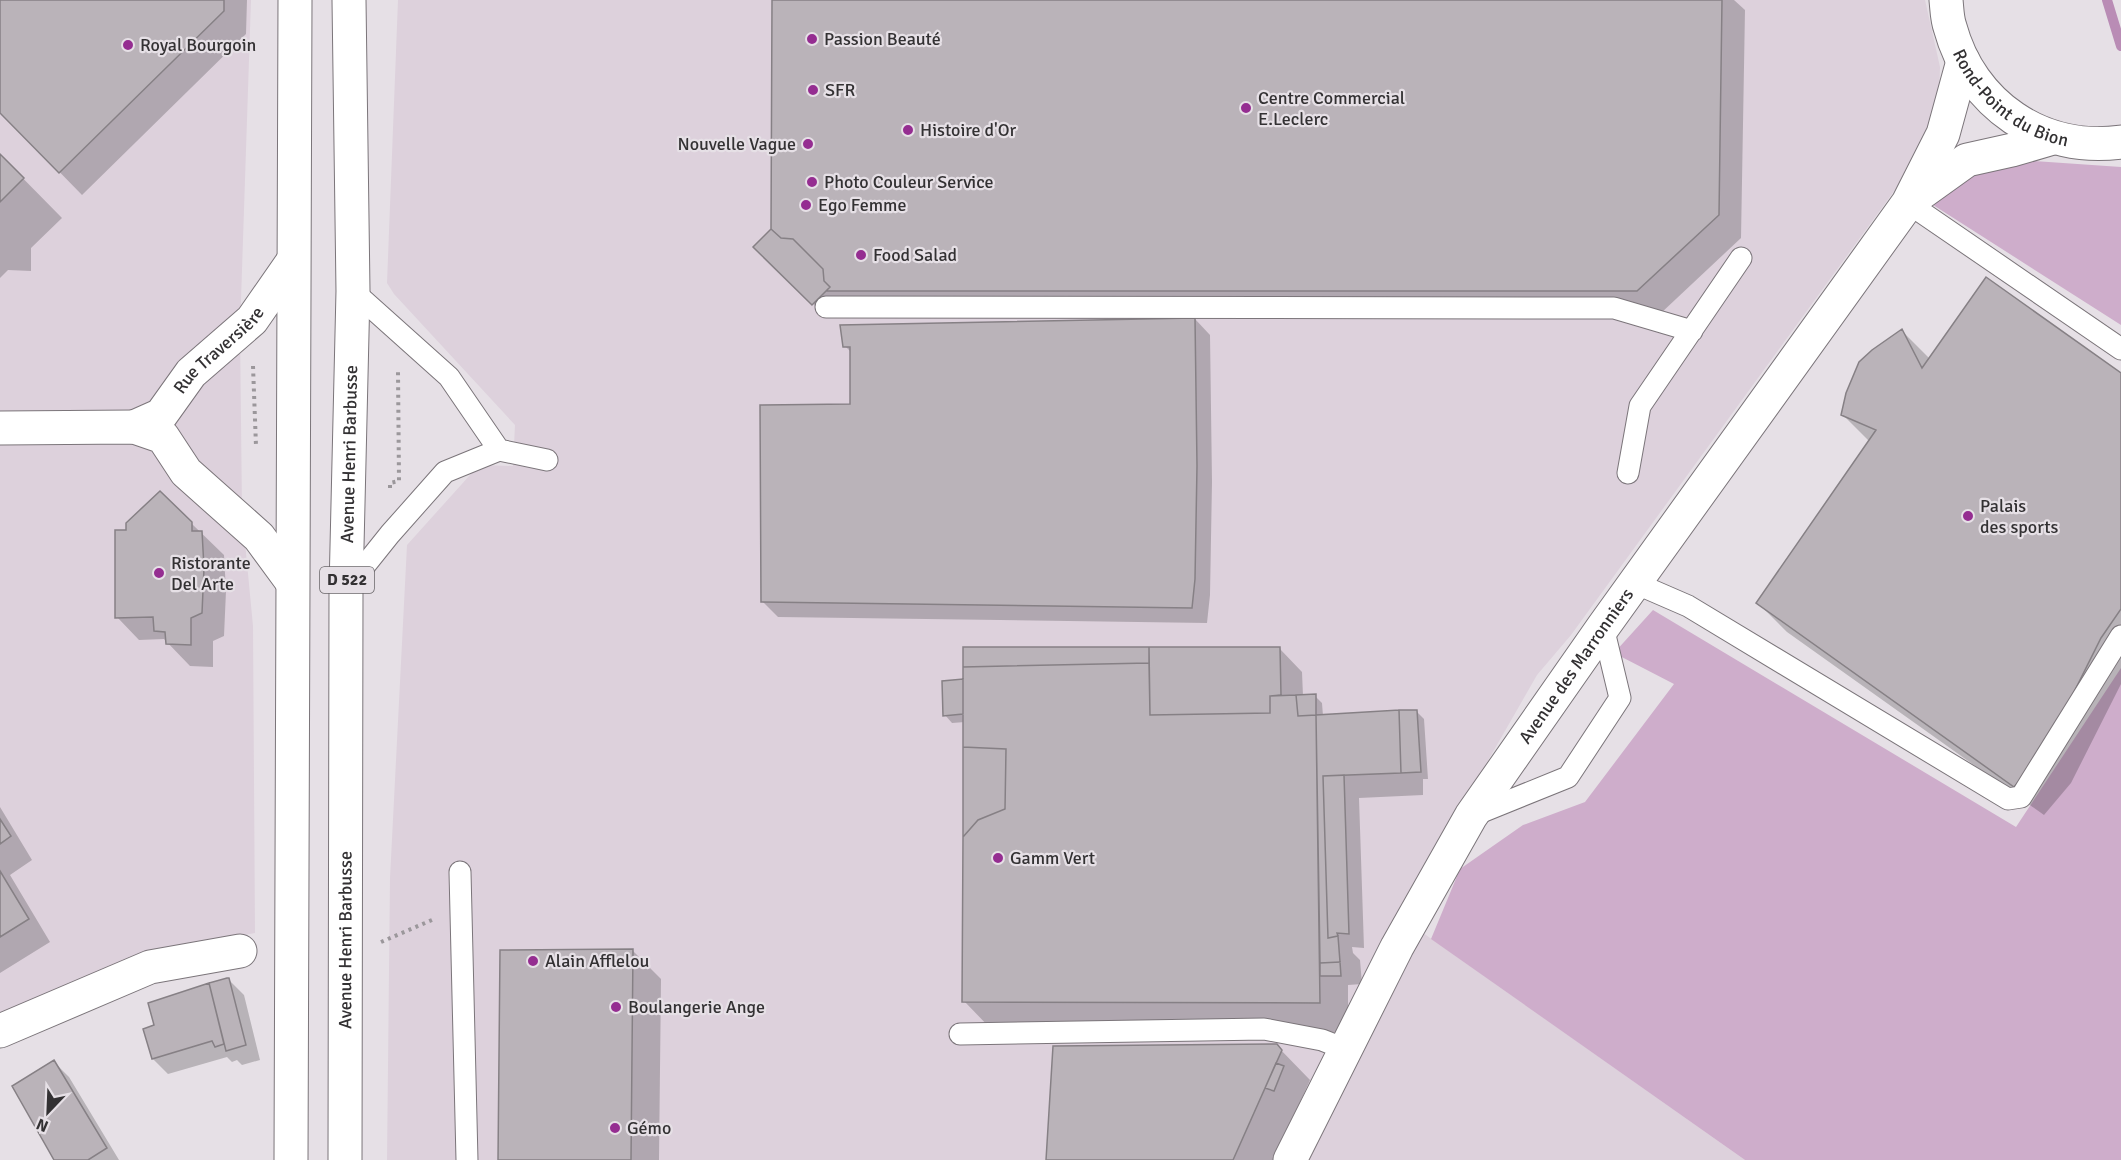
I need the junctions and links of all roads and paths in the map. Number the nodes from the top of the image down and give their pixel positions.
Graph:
1 (295, 0) edge
2 (349, 0) edge
3 (1946, 0) edge
4 (1963, 62) junction
5 (2053, 138) junction
6 (2121, 142) edge
7 (1908, 203) junction
8 (1741, 258) dead end
9 (293, 261) junction
10 (353, 291) junction
11 (826, 307) dead end
12 (1692, 330) junction
13 (2121, 349) edge
14 (134, 427) junction
15 (0, 428) edge
16 (499, 450) junction
17 (547, 460) dead end
18 (1628, 473) dead end
19 (292, 582) junction
20 (1635, 583) junction
21 (346, 589) junction
22 (1603, 627) junction
23 (2121, 636) edge
24 (1471, 816) junction
25 (460, 872) dead end
26 (461, 908) junction
27 (375, 948) dead end
28 (240, 951) dead end
29 (0, 1031) edge
30 (960, 1034) dead end
31 (1345, 1049) junction
32 (291, 1160) edge
33 (345, 1160) edge
34 (467, 1160) edge
35 (1290, 1160) edge

1 - 9 main road
2 - 10 main road, Avenue Henri Barbusse / D 522
3 - 4 main road, Rond-Point du Bion
4 - 5 main road, Rond-Point du Bion
4 - 7 main road, Avenue des Marronniers
5 - 6 main road, Rond-Point du Bion
5 - 7 main road, Avenue des Marronniers
7 - 13 lane
7 - 20 main road, Avenue des Marronniers
8 - 12 lane
9 - 14 main road, Rue Traversière
9 - 19 main road
10 - 16 lane
10 - 21 main road, Avenue Henri Barbusse / D 522
11 - 12 lane
12 - 18 lane
14 - 15 main road, Rue Traversière
14 - 19 main road, Rue Traversière
16 - 17 lane
16 - 21 lane
19 - 32 main road
20 - 22 main road, Avenue des Marronniers
20 - 23 lane
21 - 33 main road, Avenue Henri Barbusse / D 522
22 - 24 main road, Avenue des Marronniers
22 - 24 lane
24 - 31 main road, Avenue des Marronniers
25 - 26 lane
26 - 27 path
26 - 34 lane
28 - 29 main road
30 - 31 lane
31 - 35 main road, Avenue des Marronniers

